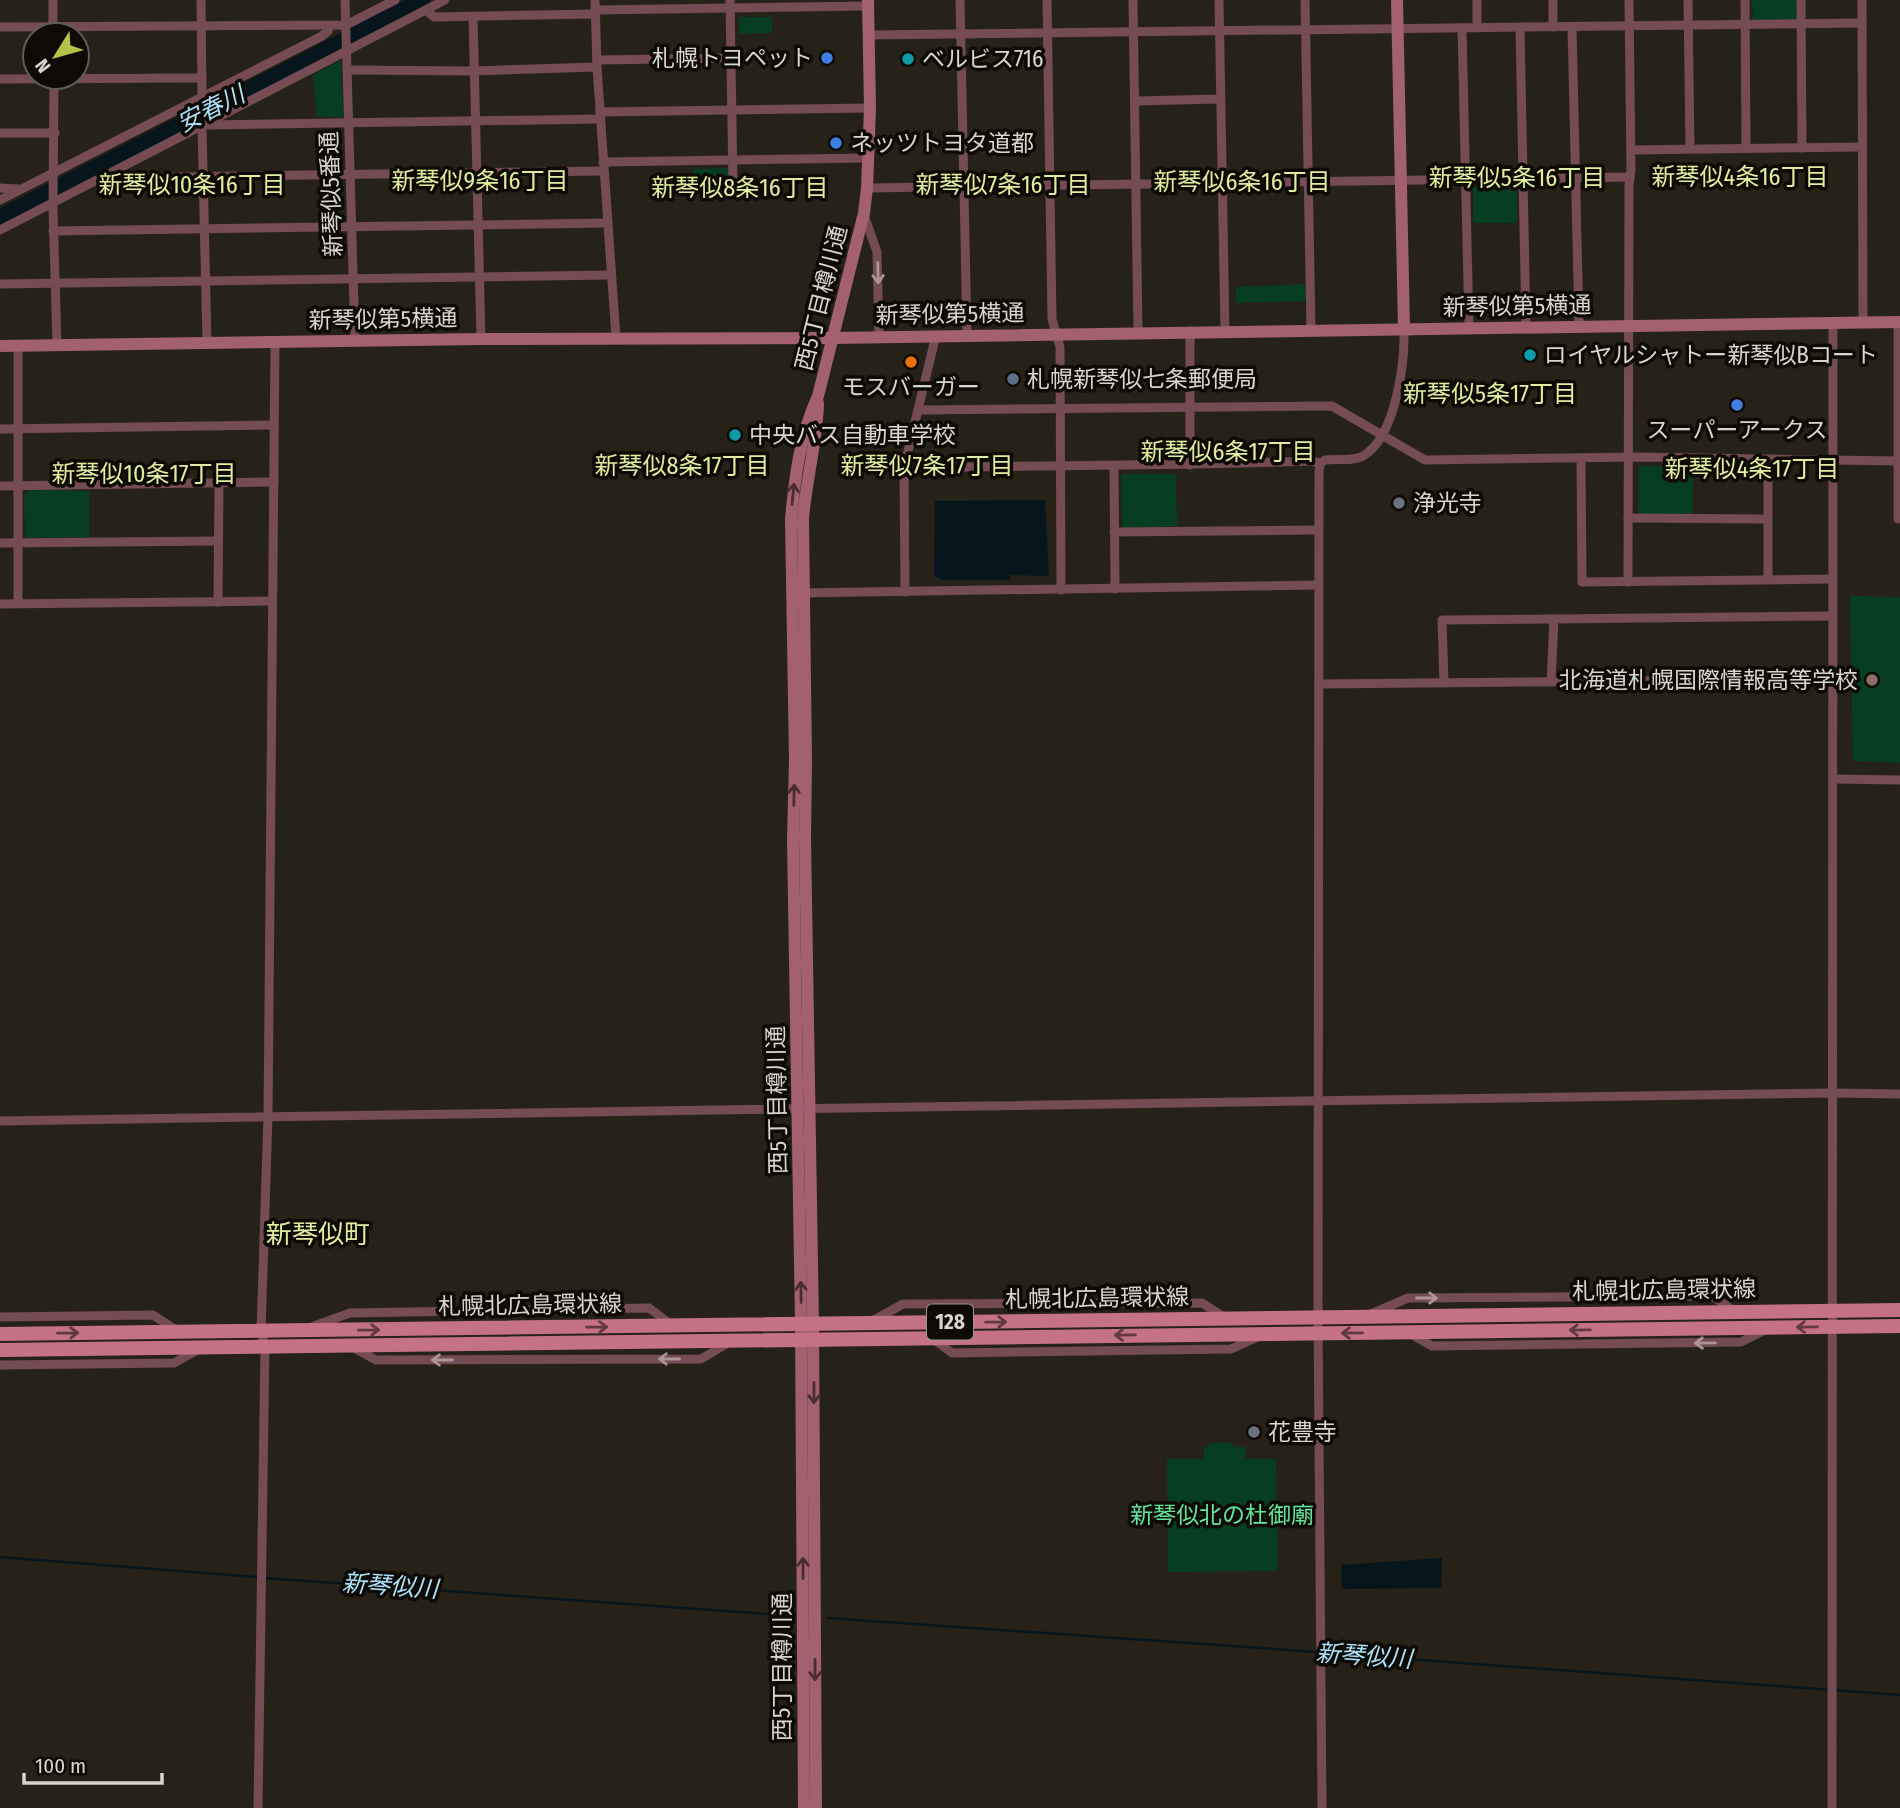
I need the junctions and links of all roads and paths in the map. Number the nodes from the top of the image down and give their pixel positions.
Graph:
1 (53, 0) edge
2 (201, 0) edge
3 (345, 0) edge
4 (395, 0) edge
5 (445, 0) edge
6 (960, 0) edge
7 (1047, 0) edge
8 (1133, 0) edge
9 (1219, 0) edge
10 (1305, 0) edge
11 (1398, 0) edge
12 (1476, 0) edge
13 (1553, 0) edge
14 (1629, 0) edge
15 (1688, 0) edge
16 (1745, 0) edge
17 (1801, 0) edge
18 (1862, 0) edge
19 (868, 3) edge
20 (642, 4) edge
21 (686, 4) edge
22 (730, 4) edge
23 (786, 4) edge
24 (595, 8) edge
25 (426, 10) junction
26 (473, 17) junction
27 (53, 21) edge
28 (1862, 23) junction
29 (1745, 24) junction
30 (1801, 24) junction
31 (330, 25) junction
32 (1689, 25) junction
33 (202, 26) junction
34 (1629, 26) junction
35 (0, 27) edge
36 (1520, 27) junction
37 (1553, 27) junction
38 (1572, 27) junction
39 (1462, 28) junction
40 (1477, 28) junction
41 (21, 29) edge
42 (346, 29) junction
43 (1398, 29) junction
44 (91, 30) edge
45 (1306, 30) junction
46 (1219, 31) junction
47 (1133, 32) junction
48 (1048, 33) junction
49 (961, 34) junction
50 (868, 35) junction
51 (346, 49) junction
52 (731, 58) junction
53 (597, 64) junction
54 (346, 70) junction
55 (472, 71) junction
56 (91, 78) edge
57 (202, 78) junction
58 (0, 79) edge
59 (21, 79) edge
60 (54, 91) edge
61 (202, 96) junction
62 (1220, 99) junction
63 (1135, 101) junction
64 (870, 108) junction
65 (732, 111) junction
66 (600, 116) junction
67 (476, 121) junction
68 (348, 122) junction
69 (204, 126) junction
70 (0, 133) edge
71 (55, 133) junction
72 (1862, 147) junction
73 (1746, 148) junction
74 (1802, 148) junction
75 (1690, 149) junction
76 (1631, 150) junction
77 (869, 158) junction
78 (731, 160) junction
79 (603, 167) junction
80 (475, 172) junction
81 (350, 174) junction
82 (203, 176) junction
83 (1630, 177) junction
84 (54, 178) junction
85 (101, 178) junction
86 (1575, 178) junction
87 (1522, 179) junction
88 (1401, 180) junction
89 (1465, 180) junction
90 (1309, 182) junction
91 (1223, 183) junction
92 (1136, 184) junction
93 (733, 185) dead end
94 (964, 187) junction
95 (1050, 187) junction
96 (0, 188) edge
97 (867, 188) junction
98 (22, 189) junction
99 (0, 200) edge
100 (53, 200) junction
101 (863, 213) junction
102 (608, 223) junction
103 (351, 226) junction
104 (477, 226) junction
105 (205, 228) junction
106 (0, 230) edge
107 (54, 231) junction
108 (611, 275) junction
109 (480, 277) junction
110 (352, 278) junction
111 (206, 281) junction
112 (55, 283) junction
113 (0, 284) edge
114 (1863, 321) junction
115 (1833, 322) junction
116 (1899, 322) edge
117 (1628, 325) junction
118 (1526, 326) junction
119 (1578, 326) junction
120 (1469, 327) junction
121 (1404, 328) junction
122 (1311, 330) junction
123 (1190, 331) junction
124 (1225, 331) junction
125 (1138, 332) junction
126 (1056, 333) junction
127 (936, 335) junction
128 (967, 335) junction
129 (879, 336) junction
130 (616, 338) junction
131 (832, 338) junction
132 (481, 339) junction
133 (355, 341) junction
134 (207, 342) junction
135 (275, 342) junction
136 (18, 345) junction
137 (57, 345) junction
138 (0, 346) edge
139 (1189, 407) junction
140 (1061, 408) junction
141 (918, 410) junction
142 (274, 425) junction
143 (0, 429) edge
144 (18, 429) junction
145 (1381, 435) junction
146 (1630, 457) junction
147 (1581, 458) junction
148 (1768, 458) junction
149 (1833, 458) junction
150 (1899, 461) edge
151 (1321, 463) junction
152 (1061, 464) junction
153 (1114, 466) junction
154 (1190, 466) junction
155 (904, 468) junction
156 (274, 482) junction
157 (219, 483) junction
158 (18, 485) junction
159 (0, 486) edge
160 (1628, 518) junction
161 (1767, 519) junction
162 (1898, 519) dead end
163 (1318, 530) junction
164 (1114, 532) junction
165 (218, 541) junction
166 (18, 543) junction
167 (0, 544) edge
168 (1833, 579) junction
169 (1768, 580) junction
170 (1628, 582) junction
171 (1318, 585) junction
172 (1115, 589) junction
173 (1061, 590) junction
174 (905, 592) junction
175 (798, 593) junction
176 (272, 601) junction
177 (218, 602) junction
178 (18, 603) junction
179 (0, 604) edge
180 (1833, 617) junction
181 (1554, 619) junction
182 (1833, 679) junction
183 (1551, 682) junction
184 (1444, 683) junction
185 (1319, 684) junction
186 (1833, 779) junction
187 (1900, 780) edge
188 (1832, 1093) junction
189 (1900, 1094) edge
190 (1320, 1101) junction
191 (804, 1109) junction
192 (268, 1117) junction
193 (0, 1121) edge
194 (1900, 1301) edge
195 (1880, 1310) junction
196 (1900, 1310) edge
197 (1832, 1311) junction
198 (0, 1317) edge
199 (1318, 1318) junction
200 (1900, 1326) edge
201 (1832, 1327) junction
202 (261, 1331) junction
203 (807, 1331) junction
204 (179, 1332) junction
205 (1320, 1333) junction
206 (0, 1334) edge
207 (265, 1347) junction
208 (202, 1348) junction
209 (0, 1350) edge
210 (0, 1365) edge
211 (258, 1808) edge
212 (804, 1808) edge
213 (816, 1808) edge
214 (1322, 1808) edge
215 (1832, 1808) edge

1 - 27 street
2 - 33 street
3 - 42 street
4 - 42 street
5 - 25 street
6 - 49 street
7 - 48 street
8 - 47 street
9 - 46 street
10 - 45 street
11 - 43 main road
12 - 40 street
13 - 37 street
14 - 34 street
15 - 32 street
16 - 29 street
17 - 30 street
18 - 28 street
19 - 23 street
19 - 50 main road, 西5丁目樽川通
20 - 21 street
20 - 24 street
21 - 22 street
22 - 23 street
22 - 52 street
24 - 26 street
24 - 53 street
25 - 26 street
25 - 51 street
26 - 55 street
28 - 30 street
28 - 72 street
29 - 30 street
29 - 32 street
29 - 73 street
30 - 74 street
31 - 33 street
31 - 42 street
31 - 61 street
32 - 34 street
32 - 75 street
33 - 44 street
33 - 57 street
34 - 38 street
34 - 76 street
35 - 41 street
36 - 37 street
36 - 40 street
36 - 87 street
37 - 38 street
38 - 86 street
39 - 40 street
39 - 43 street
39 - 89 street
42 - 51 street, 新琴似5番通
43 - 45 street
43 - 88 main road
45 - 46 street
45 - 90 street
46 - 47 street
46 - 62 street
47 - 48 street
47 - 63 street
48 - 49 street
48 - 95 street
49 - 50 street
49 - 94 street
50 - 64 main road, 西5丁目樽川通
51 - 54 street, 新琴似5番通
51 - 69 street
52 - 53 street
52 - 65 street
53 - 55 street
53 - 66 street
54 - 55 street
54 - 68 street, 新琴似5番通
55 - 67 street
56 - 57 street
57 - 61 street
58 - 59 street
60 - 71 street
61 - 84 street
62 - 63 street
62 - 91 street
63 - 92 street
64 - 65 street
64 - 77 main road, 西5丁目樽川通
65 - 66 street
65 - 78 street
66 - 67 street
66 - 79 street
67 - 68 street
67 - 80 street
68 - 69 street
68 - 81 street, 新琴似5番通
69 - 82 street
69 - 85 street
70 - 71 street
71 - 84 street
72 - 74 street
72 - 114 street
73 - 74 street
73 - 75 street
75 - 76 street
76 - 83 street
77 - 78 street
77 - 97 main road, 西5丁目樽川通
78 - 79 street
78 - 93 street
79 - 80 street
79 - 102 street
80 - 81 street
80 - 104 street
81 - 82 street
81 - 103 street, 新琴似5番通
82 - 85 street
82 - 105 street
83 - 86 street
83 - 117 street
84 - 98 street
84 - 100 street
85 - 100 street
86 - 87 street
86 - 119 street
87 - 89 street
87 - 118 street
88 - 89 street
88 - 90 street
88 - 121 main road
89 - 120 street
90 - 91 street
90 - 122 street
91 - 92 street
91 - 124 street
92 - 95 street
92 - 125 street
94 - 95 street
94 - 97 street
94 - 128 street
95 - 126 street
96 - 98 street
97 - 101 main road, 西5丁目樽川通
98 - 99 street
100 - 106 street
100 - 107 street
101 -> 129 street
101 - 131 main road, 西5丁目樽川通
102 - 104 street
102 - 108 street
103 - 104 street
103 - 105 street
103 - 110 street, 新琴似5番通
104 - 109 street
105 - 107 street
105 - 111 street
107 - 112 street
108 - 109 street
108 - 130 street
109 - 110 street
109 - 132 street
110 - 111 street
110 - 133 street, 新琴似5番通
111 - 112 street
111 - 134 street
112 - 113 street
112 - 137 street
114 - 115 main road, 新琴似第5横通
114 - 116 main road, 新琴似第5横通
115 - 117 main road, 新琴似第5横通
115 - 149 street
116 - 150 street
117 - 119 main road, 新琴似第5横通
117 - 146 street
118 - 119 main road, 新琴似第5横通
118 - 120 main road, 新琴似第5横通
120 - 121 main road, 新琴似第5横通
121 - 122 main road, 新琴似第5横通
121 - 145 street
122 - 124 main road, 新琴似第5横通
123 - 124 main road, 新琴似第5横通
123 - 125 main road, 新琴似第5横通
123 - 139 street
125 - 126 main road, 新琴似第5横通
126 - 128 main road, 新琴似第5横通
126 - 140 street
127 - 128 main road, 新琴似第5横通
127 - 129 main road, 新琴似第5横通
127 - 141 street
129 - 131 main road, 新琴似第5横通
130 - 131 main road, 新琴似第5横通
130 - 132 main road, 新琴似第5横通
131 - 175 main road, 西5丁目樽川通
132 - 133 main road, 新琴似第5横通
133 - 135 main road, 新琴似第5横通
134 - 135 main road, 新琴似第5横通
134 - 137 main road, 新琴似第5横通
135 - 142 street
136 - 137 main road, 新琴似第5横通
136 - 138 main road, 新琴似第5横通
136 - 144 street
139 - 140 street
139 - 145 street
139 - 154 street
140 - 141 street
140 - 152 street
141 - 155 street
142 - 144 street
142 - 156 street
143 - 144 street
144 - 158 street
145 - 147 street
145 - 151 street
146 - 147 street
146 - 148 street
146 - 160 street
147 - 170 street
148 - 149 street
148 - 161 street
149 - 150 street
149 - 168 street
150 - 162 street
151 - 154 street
151 - 163 street
152 - 153 street
152 - 155 street
152 - 173 street
153 - 154 street
153 - 164 street
155 - 174 street
156 - 157 street
156 - 176 street
157 - 158 street
157 - 165 street
158 - 159 street
158 - 166 street
160 - 161 street
160 - 170 street
161 - 169 street
163 - 164 street
163 - 171 street
164 - 172 street
165 - 166 street
165 - 177 street
166 - 167 street
166 - 178 street
168 - 169 street
168 - 180 street
169 - 170 street
171 - 172 street
171 - 185 street
172 - 173 street
173 - 174 street
174 - 175 street
175 - 191 main road, 西5丁目樽川通
176 - 177 street
176 - 192 street
177 - 178 street
178 - 179 street
180 - 181 street
180 - 182 street
181 - 183 street
181 - 184 street
182 - 183 street
182 - 186 street
183 - 184 street
184 - 185 street
185 - 190 street
186 - 187 street
186 - 188 street
188 - 189 street
188 - 190 street
188 - 197 street
190 - 191 street
190 - 199 street
191 - 192 street
191 - 203 main road, 西5丁目樽川通
192 - 193 street
192 - 202 street
194 - 195 street
195 - 196 main road, 札幌北広島環状線 / 128
195 - 197 main road, 札幌北広島環状線 / 128
199 -> 197 main road, 札幌北広島環状線 / 128
197 - 201 street
198 - 204 street
203 -> 199 main road, 札幌北広島環状線 / 128
199 - 205 street
200 - 201 main road, 札幌北広島環状線 / 128
201 -> 205 main road, 札幌北広島環状線 / 128
201 - 215 street
202 -> 203 main road, 札幌北広島環状線 / 128
202 - 204 main road, 札幌北広島環状線 / 128
202 - 207 street
205 -> 203 main road, 札幌北広島環状線 / 128
203 -> 207 main road, 札幌北広島環状線 / 128
212 -> 203 main road, 西5丁目樽川通
203 -> 213 main road, 西5丁目樽川通
206 -> 204 main road, 札幌北広島環状線 / 128
205 - 214 street
207 - 208 main road, 札幌北広島環状線 / 128
207 - 211 street
208 - 209 main road, 札幌北広島環状線 / 128
208 - 210 street

